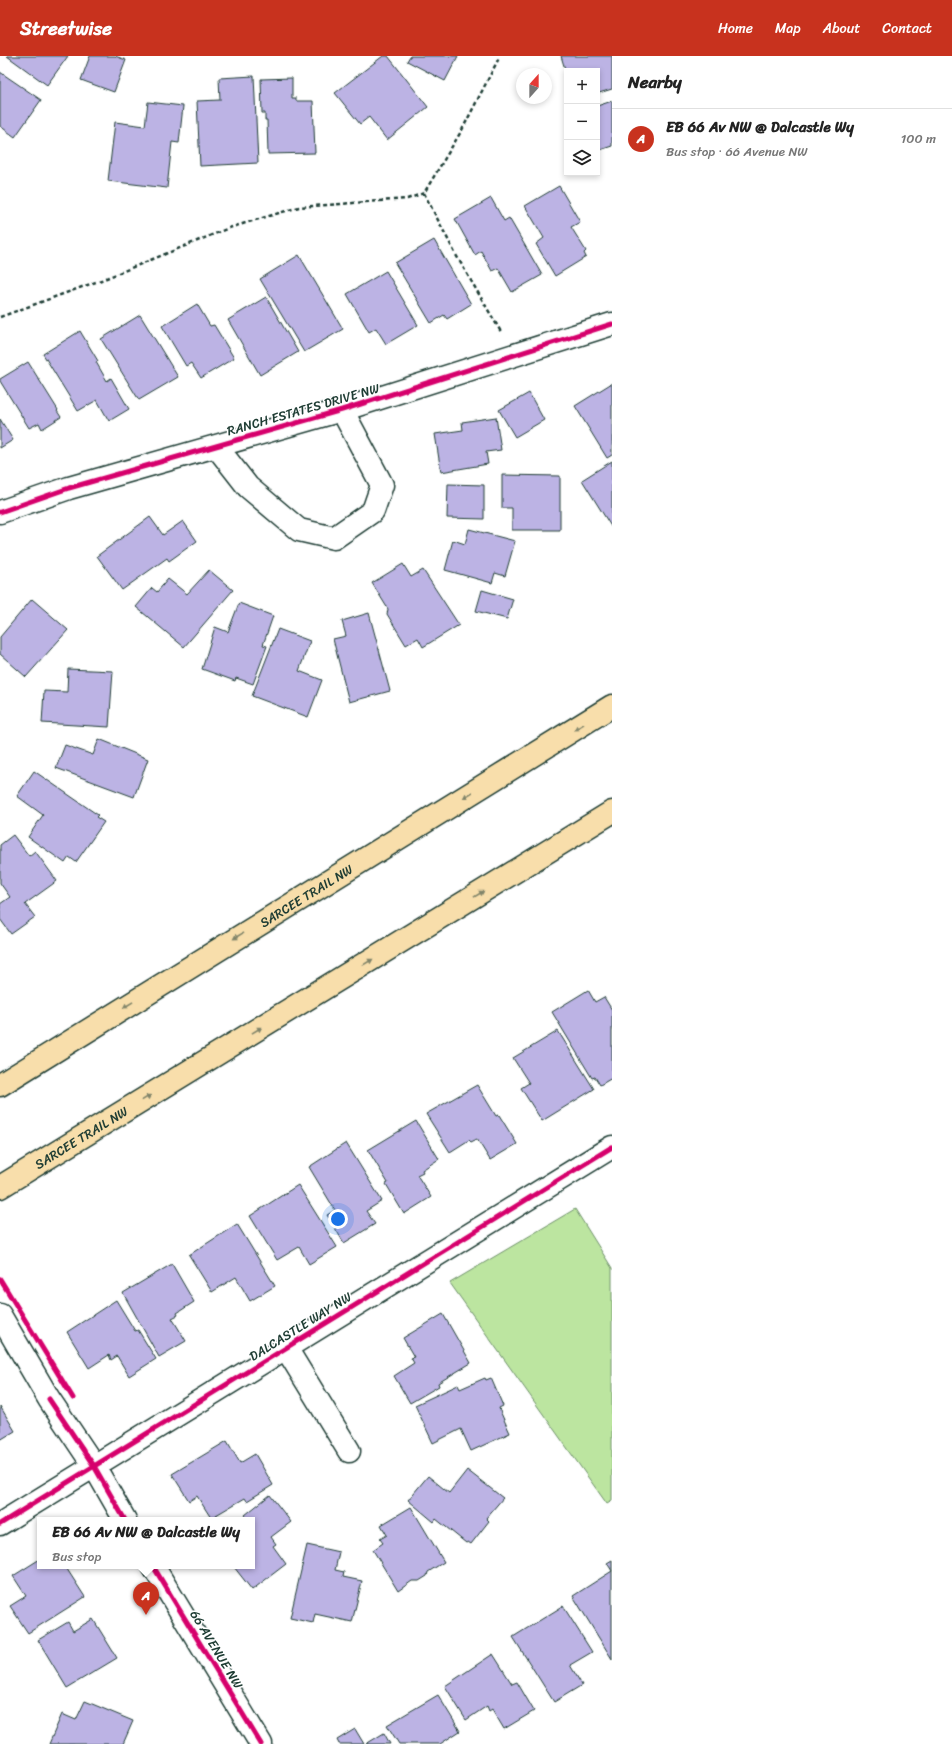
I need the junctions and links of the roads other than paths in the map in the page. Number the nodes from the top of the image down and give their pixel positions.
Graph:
1 (612, 324) edge
2 (342, 410) junction
3 (216, 446) junction
4 (0, 512) edge
5 (612, 706) edge
6 (612, 812) edge
7 (0, 1085) edge
8 (612, 1147) edge
9 (3, 1185) edge
10 (0, 1315) edge
11 (286, 1348) junction
12 (349, 1451) dead end
13 (94, 1466) junction
14 (123, 1517) edge
15 (0, 1524) edge
16 (155, 1569) edge
17 (262, 1744) edge

1 - 2 street, RANCH ESTATES DRIVE NW
2 - 3 street, RANCH ESTATES DRIVE NW
2 - 3 street
3 - 4 street, RANCH ESTATES DRIVE NW
5 -> 7 main road, SARCEE TRAIL NW
9 -> 6 main road, SARCEE TRAIL NW
8 - 11 street, DALCASTLE WAY NW
10 - 13 street
11 - 12 street
11 - 13 street, DALCASTLE WAY NW
13 - 14 street
13 - 15 street, DALCASTLE WAY NW
16 - 17 street, 66 AVENUE NW

